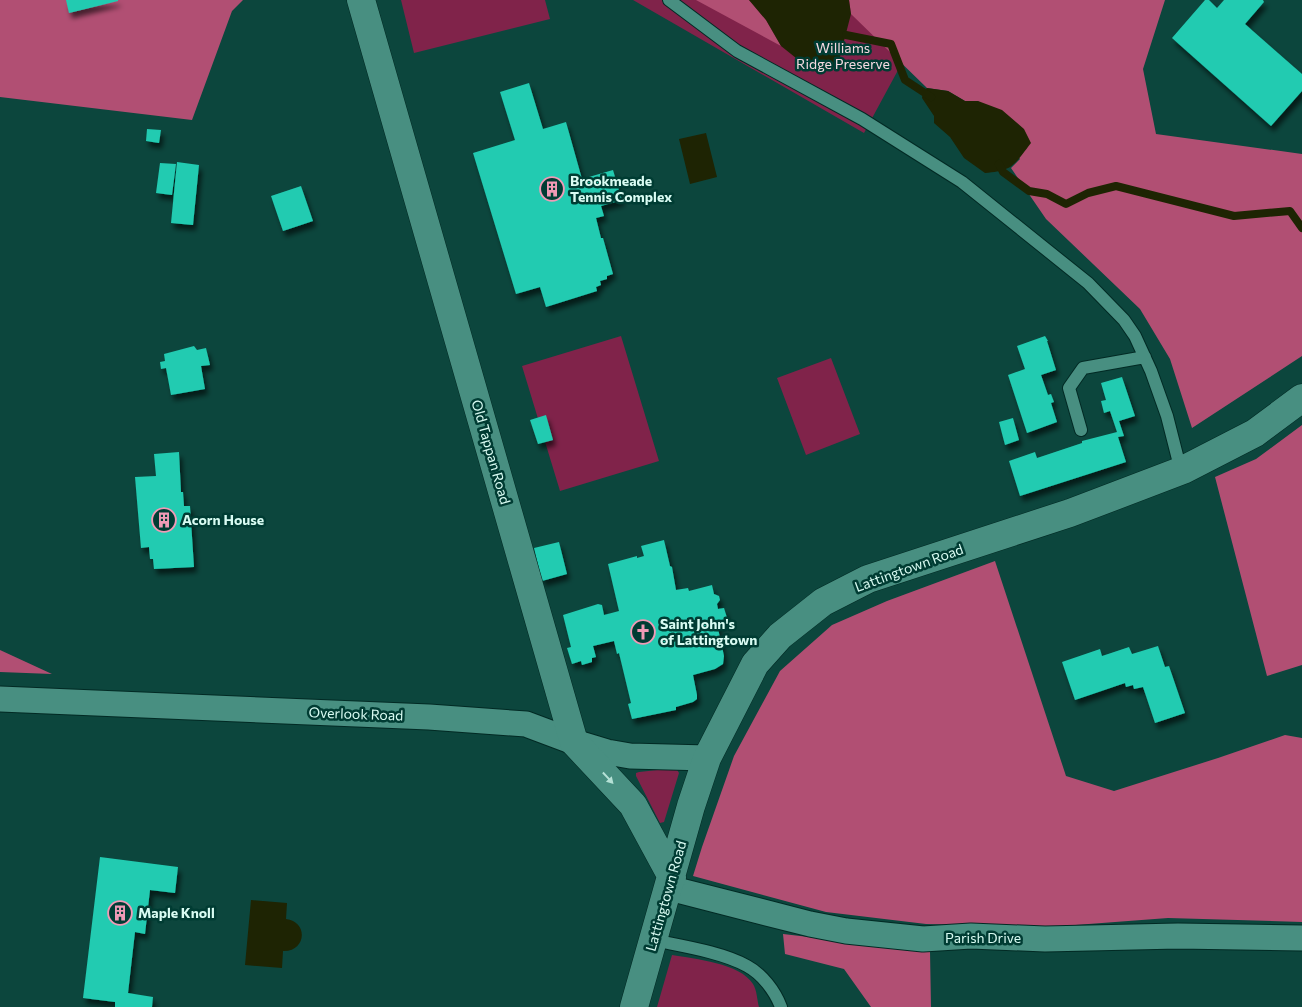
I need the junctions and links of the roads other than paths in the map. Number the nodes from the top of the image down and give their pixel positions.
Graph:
1 (361, 0) edge
2 (668, 0) edge
3 (1145, 357) junction
4 (1302, 398) edge
5 (1081, 430) dead end
6 (1181, 471) junction
7 (0, 699) edge
8 (574, 742) junction
9 (707, 758) junction
10 (670, 882) junction
11 (1302, 938) edge
12 (653, 940) junction
13 (634, 1007) edge
14 (781, 1007) edge

1 - 8 street, Old Tappan Road
2 - 3 lane
3 - 5 lane
3 - 6 lane
4 - 6 street, Lattingtown Road
6 - 9 street, Lattingtown Road
7 - 8 street, Overlook Road
8 - 9 street, Overlook Road
8 -> 10 street, Old Tappan Road
9 - 10 street, Lattingtown Road
10 - 11 street, Parish Drive
10 - 12 street, Lattingtown Road
12 - 13 street, Lattingtown Road
12 - 14 lane

